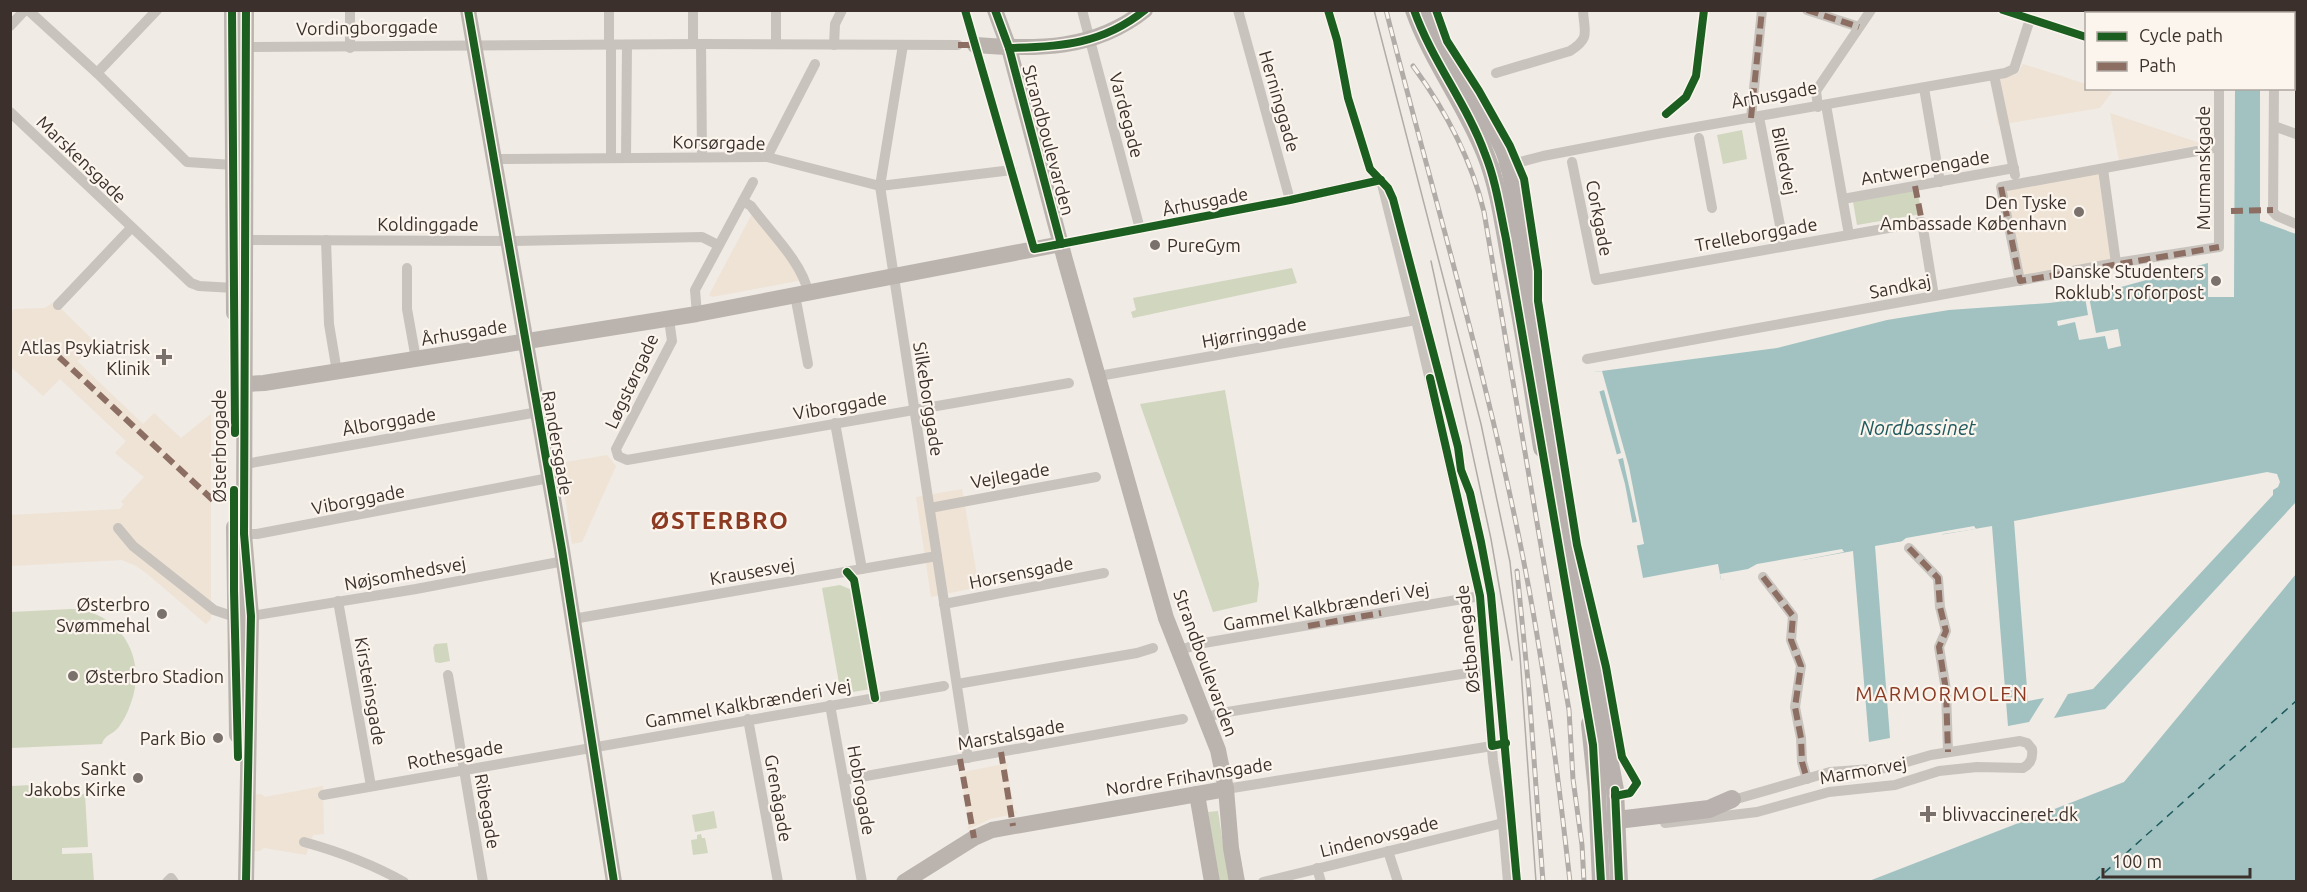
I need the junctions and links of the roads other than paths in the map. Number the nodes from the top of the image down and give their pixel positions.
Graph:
1 (26, 10) edge
2 (158, 10) edge
3 (232, 10) edge
4 (246, 10) edge
5 (350, 10) edge
6 (468, 10) edge
7 (609, 10) edge
8 (693, 10) edge
9 (776, 10) edge
10 (842, 10) edge
11 (995, 10) edge
12 (1082, 10) edge
13 (1145, 10) edge
14 (1238, 10) edge
15 (1328, 10) edge
16 (1414, 10) edge
17 (1428, 10) edge
18 (1583, 10) edge
19 (1762, 10) edge
20 (1807, 10) edge
21 (1871, 10) edge
22 (2003, 10) edge
23 (2030, 20) junction
24 (10, 26) edge
25 (1859, 27) junction
26 (2085, 37) edge
27 (1090, 40) junction
28 (697, 44) junction
29 (776, 44) junction
30 (473, 45) junction
31 (610, 45) junction
32 (627, 45) junction
33 (834, 45) junction
34 (903, 45) junction
35 (967, 45) joint
36 (238, 47) junction
37 (350, 48) junction
38 (1009, 48) junction
39 (815, 64) dead end
40 (97, 73) junction
41 (1496, 73) dead end
42 (1994, 75) junction
43 (1924, 88) junction
44 (2219, 90) edge
45 (2274, 90) edge
46 (1822, 106) junction
47 (10, 112) edge
48 (1755, 118) junction
49 (2274, 126) junction
50 (2296, 134) edge
51 (1699, 138) dead end
52 (2219, 147) junction
53 (1364, 150) dead end
54 (611, 157) junction
55 (702, 157) junction
56 (767, 157) junction
57 (626, 158) junction
58 (493, 159) junction
59 (1572, 162) dead end
60 (239, 165) junction
61 (1499, 168) junction
62 (2014, 168) junction
63 (2103, 168) junction
64 (1012, 170) dead end
65 (1381, 180) joint
66 (753, 182) dead end
67 (1940, 182) junction
68 (2017, 184) junction
69 (880, 186) junction
70 (1842, 199) junction
71 (1290, 200) junction
72 (743, 201) junction
73 (1712, 208) dead end
74 (2296, 224) edge
75 (131, 228) junction
76 (1140, 229) junction
77 (1849, 235) junction
78 (239, 240) junction
79 (326, 240) junction
80 (508, 241) junction
81 (1061, 244) junction
82 (718, 245) junction
83 (1784, 246) junction
84 (2220, 247) joint
85 (2116, 263) junction
86 (407, 268) dead end
87 (894, 276) junction
88 (1596, 280) joint
89 (2020, 281) junction
90 (240, 288) junction
91 (802, 294) junction
92 (1934, 296) junction
93 (58, 305) dead end
94 (697, 314) junction
95 (669, 319) junction
96 (1416, 320) junction
97 (524, 342) junction
98 (416, 359) junction
99 (1587, 359) dead end
100 (808, 364) dead end
101 (337, 372) junction
102 (1099, 376) junction
103 (1069, 383) dead end
104 (245, 384) junction
105 (914, 409) junction
106 (538, 412) junction
107 (835, 423) junction
108 (618, 456) joint
109 (240, 464) junction
110 (1096, 477) dead end
111 (549, 478) junction
112 (930, 508) junction
113 (118, 528) dead end
114 (239, 534) junction
115 (1910, 549) dead end
116 (937, 556) junction
117 (564, 561) junction
118 (862, 569) junction
119 (1104, 573) dead end
120 (1763, 577) dead end
121 (1480, 596) junction
122 (338, 601) junction
123 (944, 604) junction
124 (243, 617) junction
125 (573, 619) junction
126 (1153, 648) dead end
127 (1178, 651) junction
128 (1486, 670) junction
129 (448, 675) dead end
130 (957, 684) junction
131 (944, 686) dead end
132 (830, 705) junction
133 (1206, 717) junction
134 (748, 719) junction
135 (1184, 719) dead end
136 (594, 746) junction
137 (1492, 746) junction
138 (1948, 752) junction
139 (968, 758) junction
140 (464, 769) junction
141 (1807, 779) junction
142 (844, 780) junction
143 (371, 786) junction
144 (1226, 789) junction
145 (323, 795) dead end
146 (1197, 795) junction
147 (1732, 799) joint
148 (1613, 822) junction
149 (1503, 823) junction
150 (304, 842) dead end
151 (1388, 851) junction
152 (1317, 868) junction
153 (166, 882) edge
154 (174, 882) edge
155 (237, 882) edge
156 (246, 882) edge
157 (404, 882) edge
158 (483, 882) edge
159 (614, 882) edge
160 (778, 882) edge
161 (862, 882) edge
162 (904, 882) edge
163 (1212, 882) edge
164 (1237, 882) edge
165 (1263, 882) edge
166 (1321, 882) edge
167 (1398, 882) edge
168 (1508, 882) edge
169 (1601, 882) edge
170 (1619, 882) edge

1 - 24 street
1 - 40 street
2 - 40 street
3 - 36 street, Østerbrogade
4 - 36 street, Østerbrogade
5 - 37 street
6 - 30 street, Randersgade
7 - 31 street
8 - 28 street
9 - 29 street
10 - 33 street
11 - 38 street, Strandboulevarden
12 - 27 street, Vardegade
13 - 27 street, Vordingborggade
14 - 71 street, Herninggade
15 - 53 street
16 - 61 main road
17 - 61 main road
18 - 41 street
19 - 48 street, Billedvej
20 - 25 street
21 - 25 street
22 - 23 street
23 - 26 street
23 - 42 street, Århusgade
25 - 46 street
27 - 38 street, Vordingborggade
27 - 76 street, Vardegade
28 - 29 street, Vordingborggade
28 - 32 street, Vordingborggade
28 - 55 street
29 - 33 street, Vordingborggade
30 - 31 street, Vordingborggade
30 - 37 street, Vordingborggade
30 - 58 street, Randersgade
31 - 32 street, Vordingborggade
31 - 54 street
32 - 57 street
33 - 34 street, Vordingborggade
34 - 35 street, Vordingborggade
34 - 69 street, Silkeborggade
35 - 38 street, Vordingborggade
36 - 37 street, Vordingborggade
36 - 60 street, Østerbrogade
38 - 81 street, Strandboulevarden
39 - 56 street
40 - 60 street
42 - 43 street, Århusgade
42 - 62 street
43 - 46 street, Århusgade
43 - 67 street
44 - 52 street, Murmanskgade
45 - 49 street
46 - 48 street, Århusgade
46 - 70 street
47 - 75 street, Marskensgade
48 - 61 street, Århusgade
48 - 83 street, Billedvej
49 - 50 street
49 - 74 street
51 - 73 street
52 - 63 street
52 - 84 street, Murmanskgade
54 - 57 street, Korsørgade
54 - 58 street, Korsørgade
55 - 56 street, Korsørgade
55 - 57 street, Korsørgade
56 - 69 street, Korsørgade
58 - 80 street, Randersgade
59 - 88 street, Corkgade
60 - 78 street, Østerbrogade
61 - 148 main road
61 - 148 main road
62 - 67 street, Antwerpengade
62 - 68 street
63 - 68 street
63 - 85 street
64 - 69 street, Korsørgade
65 - 71 street, Århusgade
65 - 96 street, Østbanegade
66 - 72 street
67 - 70 street, Antwerpengade
68 - 89 street
69 - 87 street, Silkeborggade
70 - 77 street
71 - 76 street, Århusgade
72 - 82 street
72 - 91 street
75 - 90 street, Marskensgade
75 - 93 street, Marskensgade
76 - 81 street, Århusgade
77 - 83 street, Trelleborggade
77 - 92 street, Trelleborggade
78 - 79 street, Koldinggade
78 - 90 street, Østerbrogade
79 - 80 street, Koldinggade
79 - 101 street
80 - 82 street, Koldinggade
80 - 97 street, Randersgade
81 - 87 street, Århusgade
81 - 102 street, Strandboulevarden
82 - 94 street
83 - 88 street, Trelleborggade
84 - 85 street, Sandkaj
85 - 89 street, Sandkaj
86 - 98 street
87 - 91 street, Århusgade
87 - 105 street, Silkeborggade
89 - 92 street, Sandkaj
90 - 104 street, Østerbrogade
90 - 109 street, Østerbrogade
91 - 94 street, Århusgade
91 - 100 street
92 - 99 street, Sandkaj
94 - 95 street, Århusgade
95 - 97 street, Århusgade
95 - 108 street, Løgstørgade
96 - 102 street, Hjørringgade
96 - 121 street, Østbanegade
97 - 98 street, Århusgade
97 - 106 street, Randersgade
98 - 101 street, Århusgade
101 - 104 street, Århusgade
102 - 127 street, Strandboulevarden
103 - 105 street, Viborggade
104 - 109 street, Østerbrogade
105 - 107 street, Viborggade
105 - 112 street, Silkeborggade
106 - 109 street, Ålborggade
106 - 111 street, Randersgade
107 - 108 street, Viborggade
107 - 118 street
109 - 114 street, Østerbrogade
110 - 112 street, Vejlegade
111 - 114 street, Viborggade
111 - 117 street, Randersgade
112 - 116 street, Silkeborggade
113 - 124 street
114 - 124 street, Østerbrogade
115 - 138 street
116 - 118 street, Krausesvej
116 - 123 street, Silkeborggade
117 - 122 street, Nøjsomhedsvej
117 - 125 street, Randersgade
118 - 125 street, Krausesvej
119 - 123 street, Horsensgade
120 - 141 street, Marmorvej
121 - 127 street, Gammel Kalkbrænderi Vej
121 - 128 street, Østbanegade
122 - 124 street, Nøjsomhedsvej
122 - 143 street, Kirsteinsgade
123 - 130 street, Silkeborggade
124 - 155 street, Østerbrogade
124 - 156 street, Østerbrogade
125 - 136 street, Randersgade
126 - 130 street
127 - 133 street, Strandboulevarden
128 - 133 street
128 - 137 street, Østbanegade
129 - 140 street, Ribegade
130 - 139 street, Silkeborggade
131 - 132 street, Gammel Kalkbrænderi Vej
132 - 134 street, Gammel Kalkbrænderi Vej
132 - 142 street, Hobrogade
133 - 144 street, Strandboulevarden
134 - 136 street, Gammel Kalkbrænderi Vej
134 - 160 street, Grenågade
135 - 139 street, Marstalsgade
136 - 140 street, Rothesgade
136 - 159 street, Randersgade
137 - 144 street, Nordre Frihavnsgade
137 - 149 street, Østbanegade
138 - 141 street, Marmorvej
138 - 148 street, Marmorvej
139 - 142 street, Marstalsgade
140 - 143 street, Rothesgade
140 - 158 street, Ribegade
141 - 147 street, Marmorvej
142 - 161 street, Hobrogade
143 - 145 street, Rothesgade
144 - 146 street, Nordre Frihavnsgade
144 - 164 street, Strandboulevarden
146 - 162 street, Nordre Frihavnsgade
146 - 163 street
147 - 148 main road
148 - 169 main road
148 - 170 main road
149 - 151 street, Lindenovsgade
149 - 168 street, Østbanegade
150 - 157 street
151 - 152 street, Lindenovsgade
151 - 167 street
152 - 165 street, Lindenovsgade
152 - 166 street
153 - 154 street

